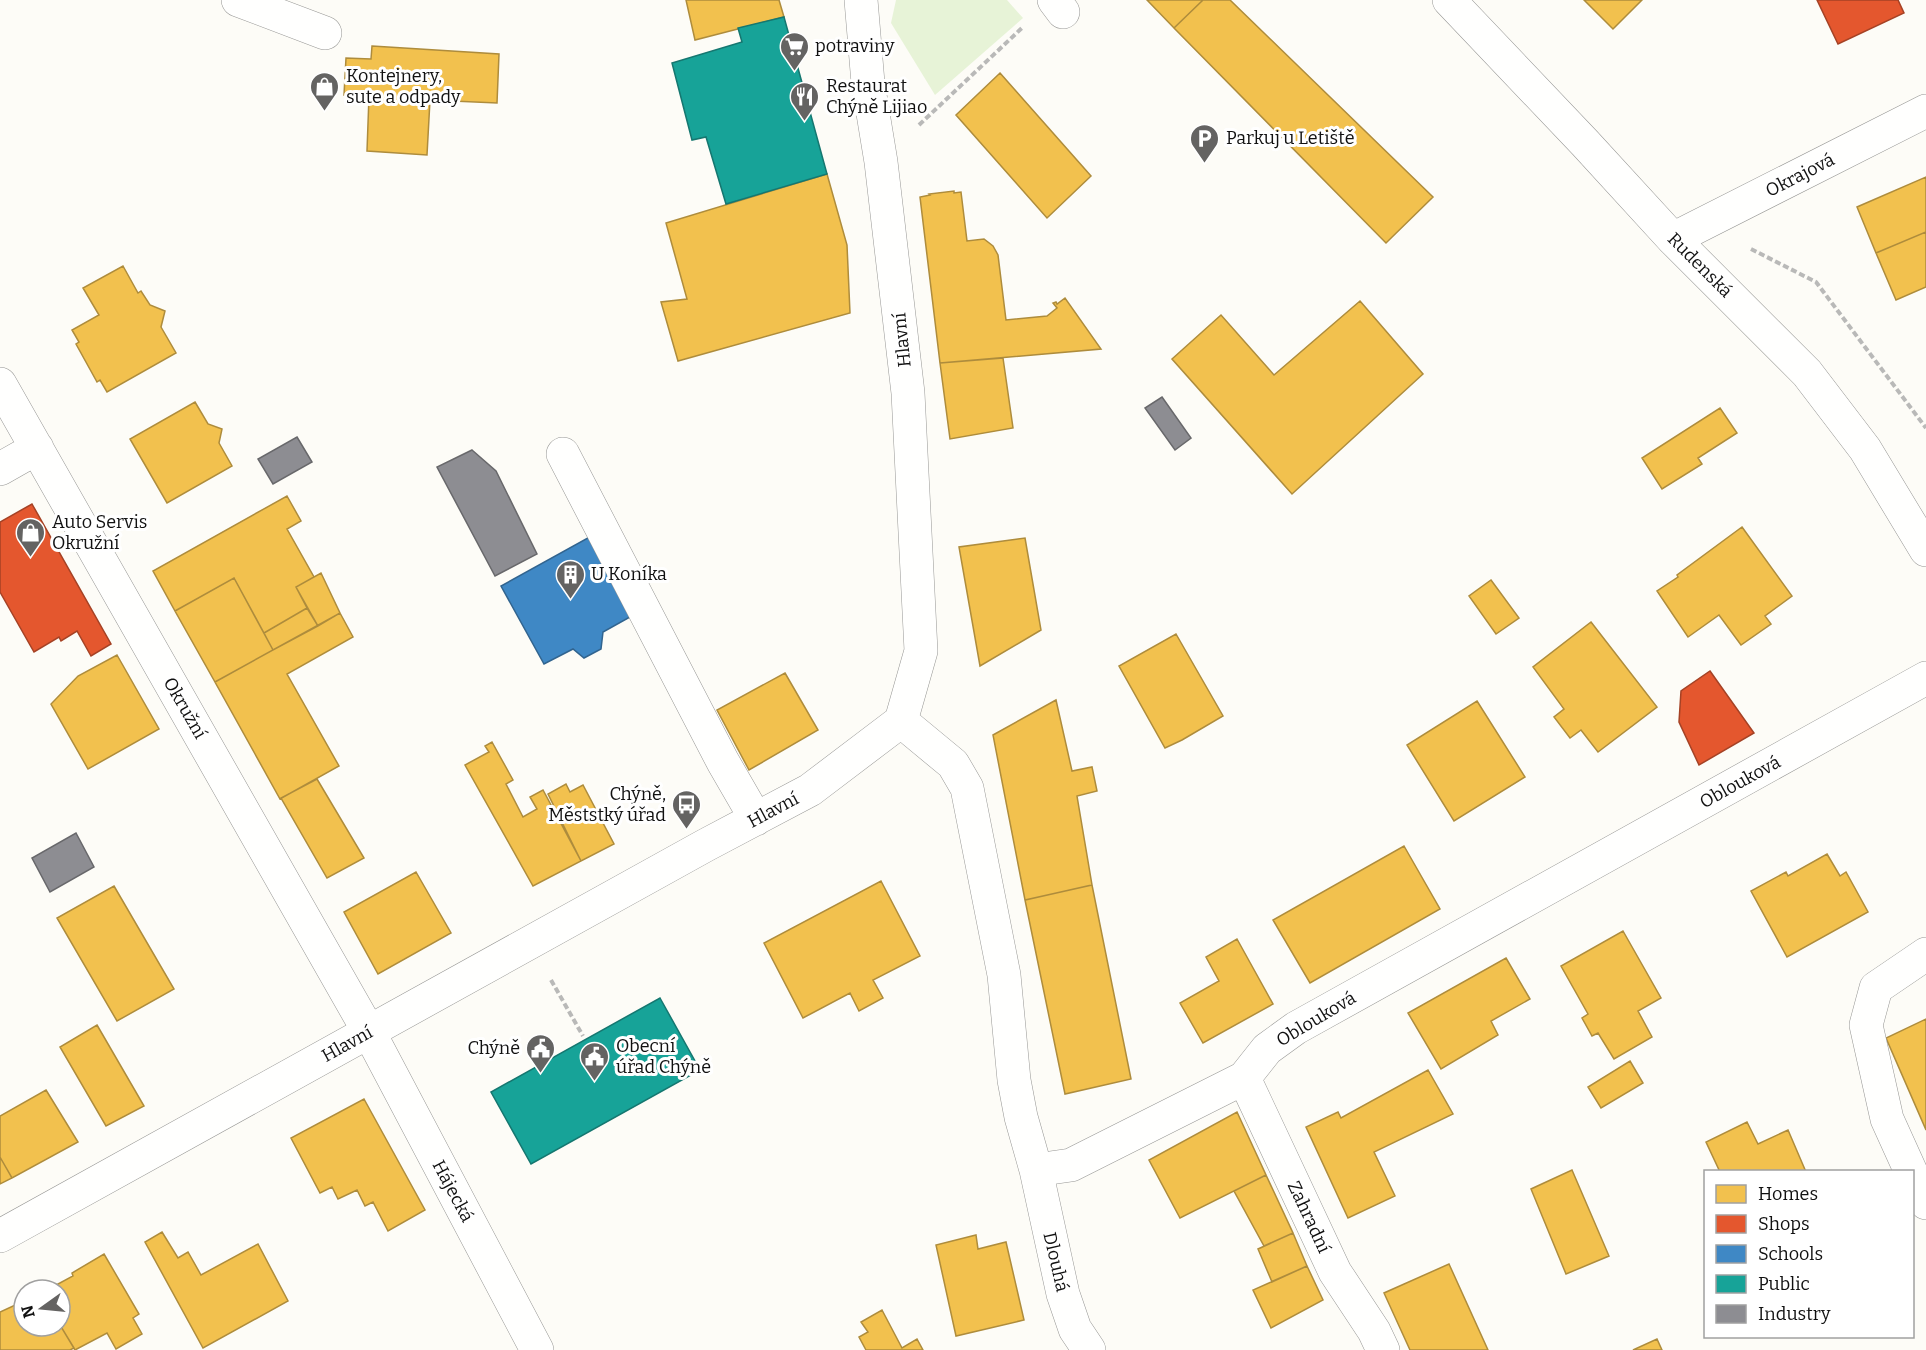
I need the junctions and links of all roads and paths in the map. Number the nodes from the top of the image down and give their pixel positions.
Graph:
1 (238, 0) edge
2 (861, 0) edge
3 (1449, 0) edge
4 (1026, 24) dead end
5 (325, 33) dead end
6 (1926, 111) edge
7 (881, 162) junction
8 (1673, 239) junction
9 (0, 384) edge
10 (38, 448) junction
11 (563, 454) dead end
12 (0, 469) edge
13 (1926, 550) edge
14 (1926, 678) edge
15 (901, 721) junction
16 (756, 819) junction
17 (532, 942) junction
18 (1926, 954) edge
19 (369, 1032) junction
20 (583, 1036) dead end
21 (1244, 1078) junction
22 (1036, 1170) junction
23 (1911, 1170) edge
24 (1914, 1177) edge
25 (1926, 1203) edge
26 (0, 1236) edge
27 (537, 1350) edge
28 (1089, 1350) edge
29 (1383, 1350) edge

1 - 5 street
2 - 7 street, Hlavní
3 - 8 street, Rudenská
4 - 7 path
6 - 8 street, Okrajová
7 - 15 street, Hlavní
8 - 13 street, Rudenská
9 - 10 street, Okružní
10 - 12 street
10 - 19 street, Okružní
11 - 16 street
14 - 21 street, Oblouková
15 - 16 street, Hlavní
15 - 22 street
16 - 17 street, Hlavní
17 - 19 street, Hlavní
17 - 20 path
18 - 23 street
19 - 26 street, Hlavní
19 - 27 street, Hájecká
21 - 22 street, Oblouková
21 - 29 street, Zahradní
22 - 28 street, Dlouhá
24 - 25 street

